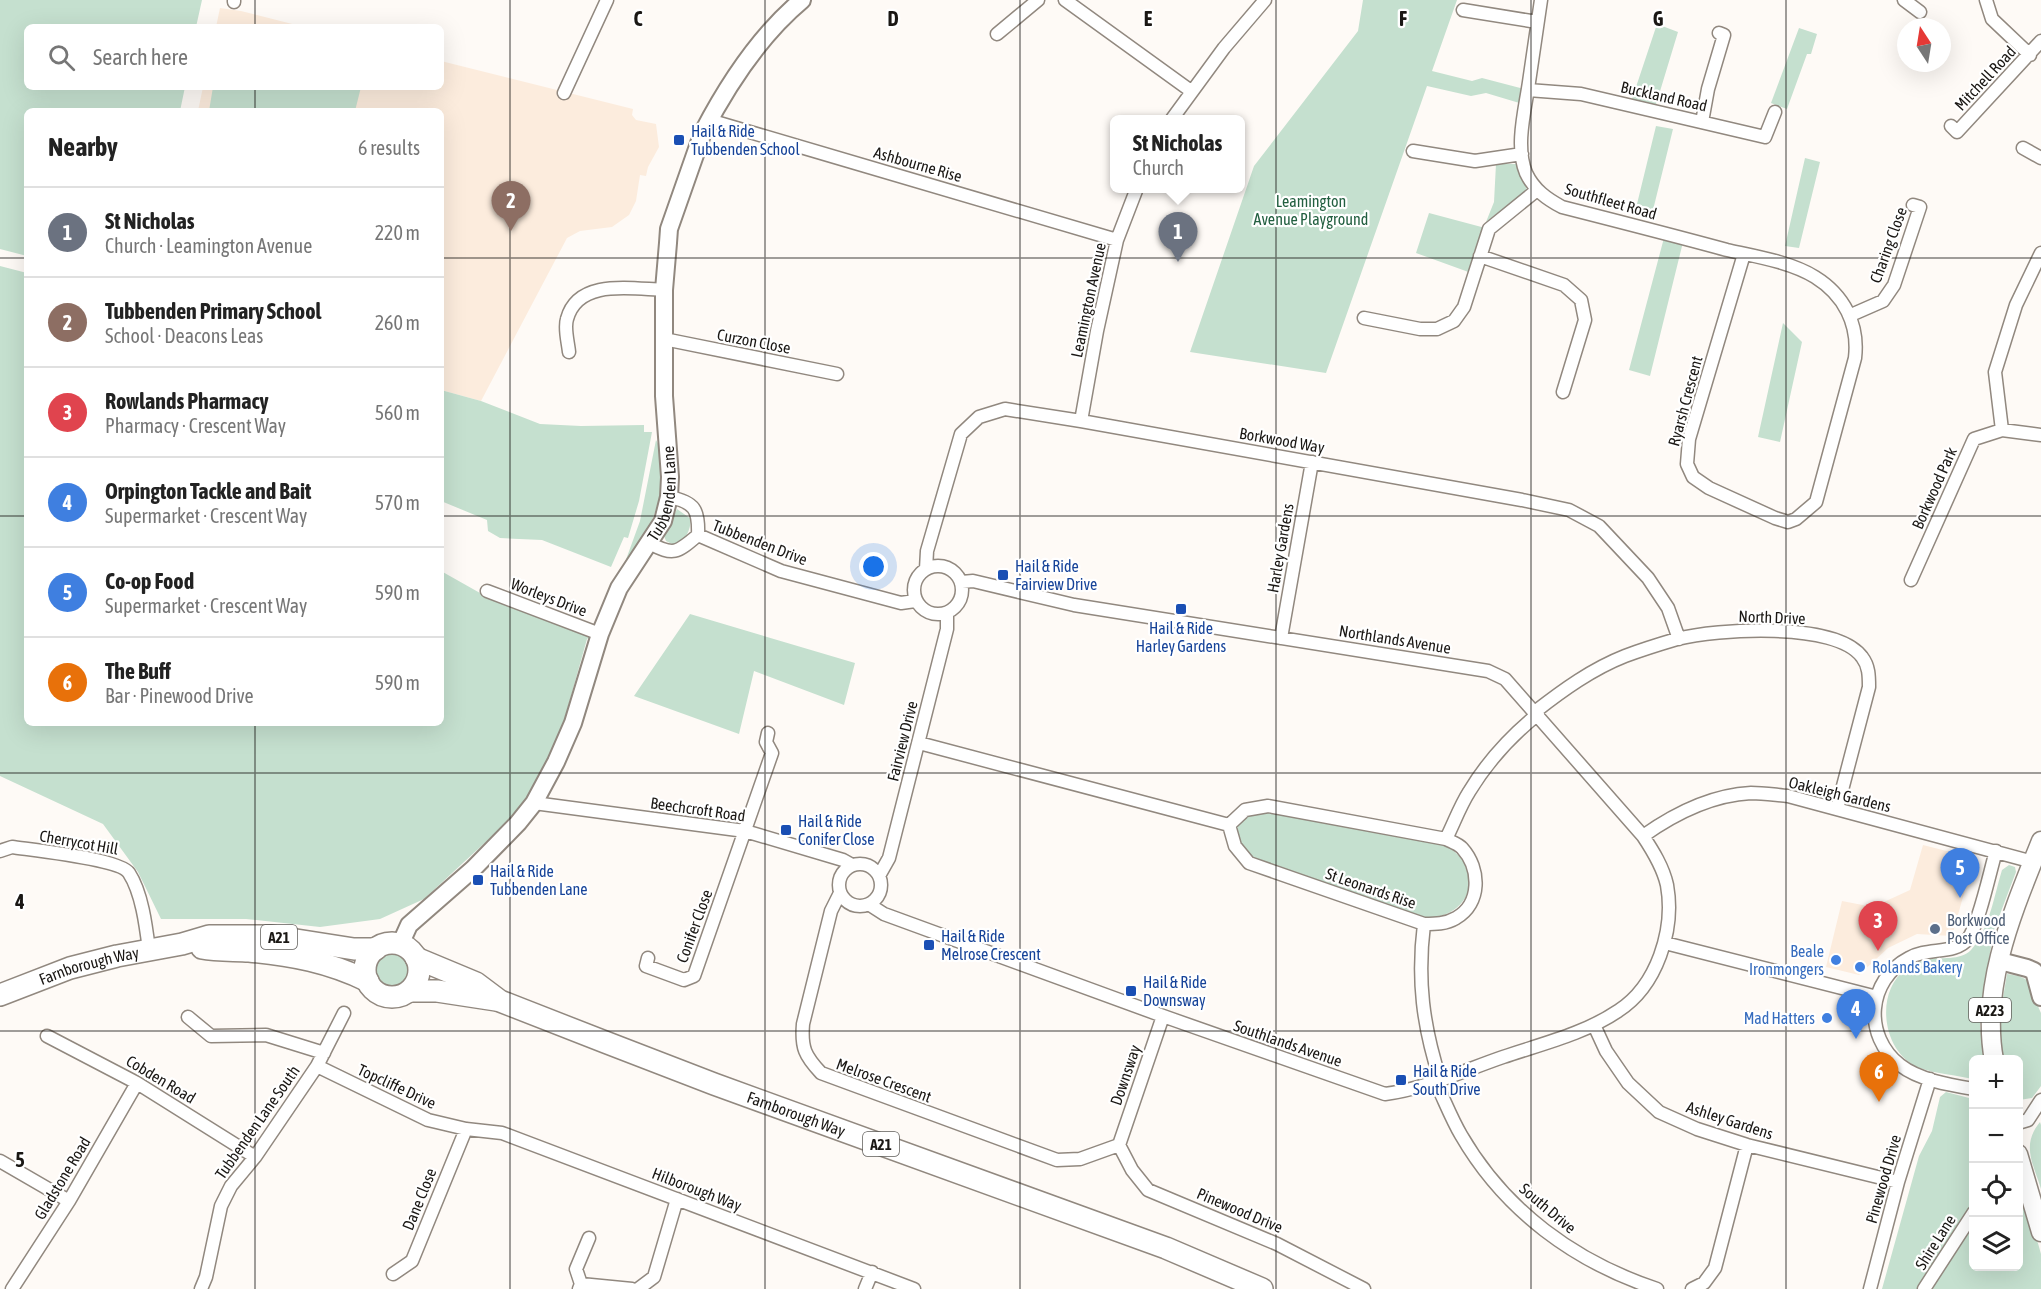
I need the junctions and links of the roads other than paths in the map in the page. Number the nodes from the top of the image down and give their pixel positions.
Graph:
1 (608, 0) edge
2 (802, 0) edge
3 (1038, 0) edge
4 (1065, 0) edge
5 (1265, 0) edge
6 (1541, 0) edge
7 (1904, 0) edge
8 (1986, 0) edge
9 (1463, 10) dead end
10 (1920, 12) dead end
11 (1538, 22) junction
12 (1719, 33) dead end
13 (997, 34) dead end
14 (2041, 41) edge
15 (2030, 55) junction
16 (1528, 90) junction
17 (1191, 91) junction
18 (564, 93) dead end
19 (1775, 112) dead end
20 (1175, 115) edge
21 (710, 120) junction
22 (1702, 122) junction
23 (1951, 126) dead end
24 (2023, 148) dead end
25 (1413, 151) dead end
26 (1522, 154) junction
27 (2041, 158) edge
28 (1537, 190) junction
29 (1135, 193) edge
30 (1913, 205) dead end
31 (1117, 240) junction
32 (2041, 253) edge
33 (1744, 254) junction
34 (1480, 256) junction
35 (664, 290) junction
36 (1851, 315) junction
37 (1364, 318) dead end
38 (664, 339) junction
39 (569, 352) dead end
40 (837, 374) dead end
41 (1563, 392) dead end
42 (1081, 420) junction
43 (2002, 430) junction
44 (2041, 435) edge
45 (1312, 462) junction
46 (669, 497) junction
47 (698, 535) junction
48 (649, 543) junction
49 (926, 569) junction
50 (1911, 580) dead end
51 (962, 582) junction
52 (487, 591) dead end
53 (915, 601) junction
54 (947, 613) junction
55 (600, 634) junction
56 (1281, 638) junction
57 (1679, 639) junction
58 (1537, 713) junction
59 (768, 733) dead end
60 (918, 743) junction
61 (534, 803) junction
62 (1838, 808) junction
63 (1229, 825) junction
64 (745, 831) junction
65 (1643, 836) junction
66 (1446, 839) junction
67 (2041, 842) edge
68 (6, 849) edge
69 (1996, 851) junction
70 (2033, 862) junction
71 (852, 864) junction
72 (880, 874) junction
73 (840, 893) junction
74 (870, 905) junction
75 (1424, 924) junction
76 (1665, 943) junction
77 (182, 944) junction
78 (376, 949) junction
79 (149, 950) junction
80 (408, 951) junction
81 (648, 958) dead end
82 (2000, 962) junction
83 (2038, 969) edge
84 (368, 981) junction
85 (410, 991) junction
86 (0, 995) edge
87 (1877, 997) junction
88 (2041, 997) edge
89 (500, 1000) junction
90 (344, 1013) dead end
91 (1163, 1016) junction
92 (188, 1017) dead end
93 (1594, 1025) junction
94 (47, 1036) dead end
95 (324, 1053) junction
96 (1993, 1055) edge
97 (317, 1066) junction
98 (1930, 1079) junction
99 (1438, 1080) junction
100 (137, 1083) junction
101 (1969, 1088) edge
102 (2041, 1100) edge
103 (2023, 1122) edge
104 (466, 1129) junction
105 (1119, 1145) junction
106 (1746, 1145) junction
107 (255, 1157) junction
108 (0, 1161) edge
109 (2022, 1163) edge
110 (1898, 1182) junction
111 (677, 1199) junction
112 (69, 1201) junction
113 (1971, 1217) edge
114 (2041, 1232) edge
115 (589, 1238) dead end
116 (872, 1272) junction
117 (393, 1274) dead end
118 (580, 1286) edge
119 (12, 1289) edge
120 (201, 1289) edge
121 (632, 1289) edge
122 (638, 1289) edge
123 (865, 1289) edge
124 (914, 1289) edge
125 (1262, 1289) edge
126 (1364, 1289) edge
127 (1657, 1289) edge
128 (1692, 1289) edge
129 (1870, 1289) edge
130 (1924, 1289) edge

1 - 18 street
2 - 21 street, Tubbenden Lane
3 - 13 street
4 - 17 street
5 - 17 street
6 - 11 street, Southfleet Road
7 - 10 street
8 - 15 street
9 - 11 street
11 - 16 street, Southfleet Road
12 - 22 street
14 - 15 street, Mitchell Road
15 - 23 street, Mitchell Road
16 - 22 street, Buckland Road
16 - 26 street, Southfleet Road
17 - 20 street
19 - 22 street, Buckland Road
21 - 31 street, Ashbourne Rise
21 - 35 street, Tubbenden Lane
24 - 27 street
25 - 26 street
26 - 28 street, Southfleet Road
28 - 33 street, Southfleet Road
28 - 34 street
29 - 31 street, Leamington Avenue
30 - 36 street, Charing Close
31 - 42 street, Leamington Avenue
32 - 43 street
33 - 36 street, Southfleet Road
33 - 36 street, Ryarsh Crescent
34 - 37 street
34 - 41 street
35 - 38 street, Tubbenden Lane
35 - 39 street
38 - 40 street, Curzon Close
38 - 46 street, Tubbenden Lane
42 - 45 street, Borkwood Way
42 - 49 street, Borkwood Way
43 - 44 street, Borkwood Park
43 - 50 street, Borkwood Park
45 - 56 street, Harley Gardens
45 - 57 street, Borkwood Way
46 - 47 street, Tubbenden Drive
46 - 48 street, Tubbenden Lane
47 - 48 street, Tubbenden Drive
47 - 53 street, Tubbenden Drive
48 - 55 street, Tubbenden Lane
49 - 51 street
49 - 53 street
51 - 54 street
51 - 56 street, Northlands Avenue
52 - 55 street, Worleys Drive
53 - 54 street
54 - 60 street, Fairview Drive
55 - 61 street, Tubbenden Lane
56 - 58 street, Northlands Avenue
57 - 58 street, North Drive
57 - 62 street, North Drive
58 - 65 street, Northlands Avenue
58 - 66 street, North Drive
59 - 64 street
60 - 63 street
60 - 72 street, Fairview Drive
61 - 64 street, Beechcroft Road
61 - 80 street, Tubbenden Lane
62 - 65 street, Oakleigh Gardens
62 - 69 street, Oakleigh Gardens
63 - 66 street, St Leonards Rise
63 - 75 street, St Leonards Rise
64 - 71 street, Beechcroft Road
64 - 81 street, Conifer Close
65 - 76 street, Northlands Avenue
66 - 75 street, St Leonards Rise
67 - 70 main road, A223
68 - 79 street, Cherrycot Hill
69 - 70 street, Oakleigh Gardens
69 - 87 street
70 - 82 main road, A223
71 - 72 street
71 - 73 street
72 - 74 street
73 - 74 street
73 - 105 street, Melrose Crescent
74 - 91 street, Southlands Avenue
75 - 99 street, South Drive
76 - 87 street
76 - 93 street, Southlands Avenue
77 - 78 highway, Farnborough Way / A21
77 - 79 highway, Farnborough Way / A21
77 - 84 highway, Farnborough Way / A21
78 - 80 highway
78 - 84 highway
79 - 86 highway, Farnborough Way / A21
80 - 85 highway
80 - 89 highway, Farnborough Way / A21
82 - 83 street
82 - 96 main road, A223
83 - 88 street
84 - 85 highway
85 - 89 highway, Farnborough Way / A21
87 - 98 street
89 - 125 highway, Farnborough Way / A21
90 - 95 street, Tubbenden Lane South
91 - 99 street, Southlands Avenue
91 - 105 street, Downsway
92 - 95 street
93 - 99 street, Southlands Avenue
93 - 106 street, Ashley Gardens
94 - 100 street, Cobden Road
95 - 97 street, Tubbenden Lane South
97 - 104 street, Topcliffe Drive
97 - 107 street, Tubbenden Lane South
98 - 101 street
98 - 110 street, Pinewood Drive
99 - 127 street, South Drive
100 - 107 street, Cobden Road
100 - 112 street, Gladstone Road
102 - 103 street
104 - 111 street, Hilborough Way
104 - 117 street, Dane Close
105 - 126 street, Pinewood Drive
106 - 110 street, Ashley Gardens
106 - 128 street
107 - 120 street, Tubbenden Lane South
108 - 112 street
109 - 114 main road
110 - 129 street, Pinewood Drive
111 - 116 street, Hilborough Way
111 - 122 street
112 - 119 street, Gladstone Road
113 - 130 street, Shire Lane
115 - 118 street
116 - 123 street
116 - 124 street, Hilborough Way
118 - 121 street

